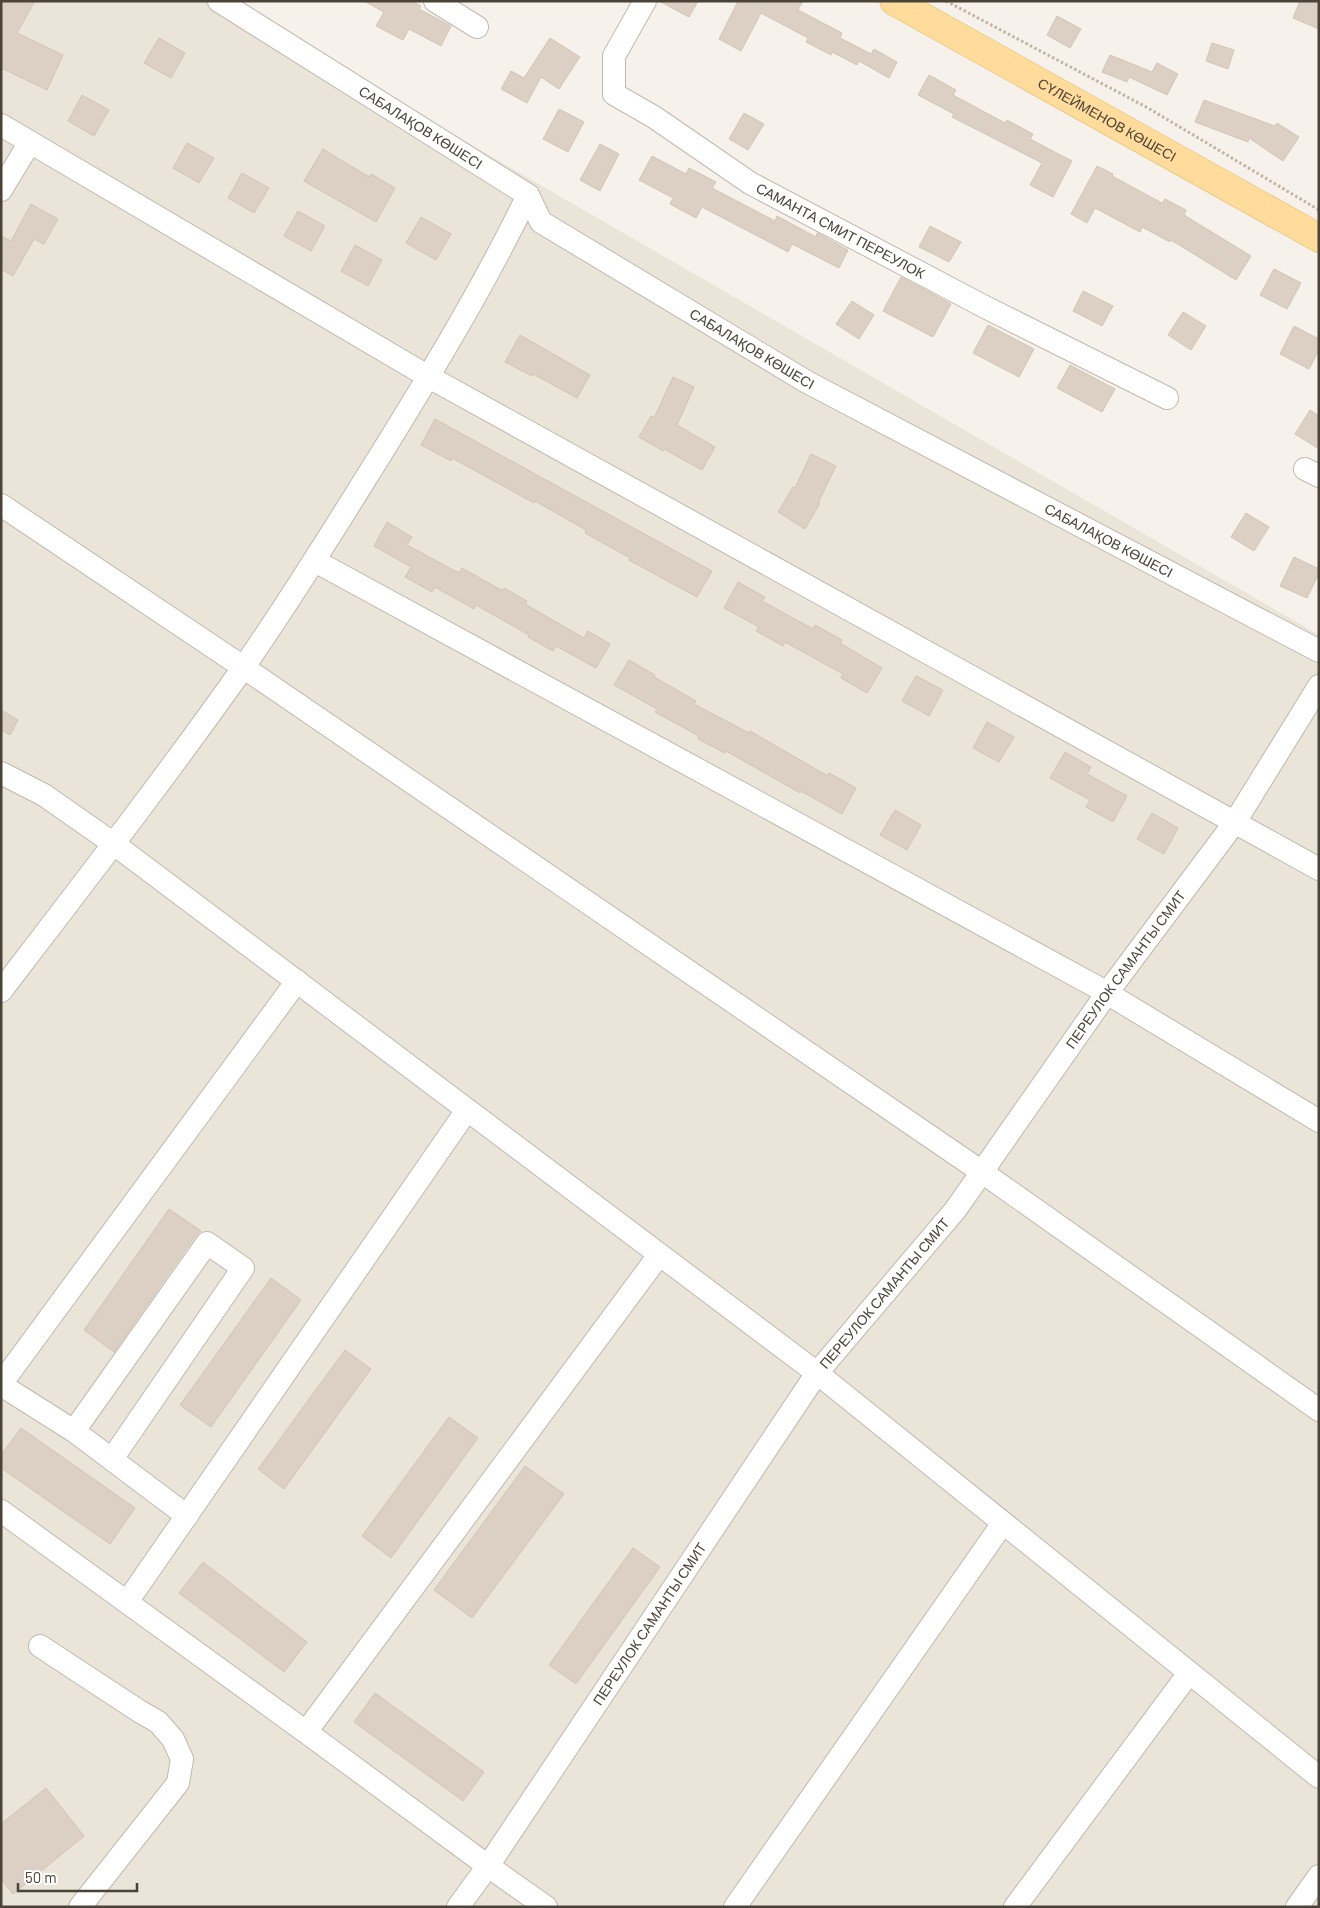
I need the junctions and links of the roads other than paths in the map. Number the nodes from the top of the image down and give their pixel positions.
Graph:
1 (219, 1) edge
2 (435, 1) edge
3 (646, 1) edge
4 (894, 1) edge
5 (477, 27) dead end
6 (1, 126) edge
7 (30, 142) junction
8 (1, 190) edge
9 (528, 195) junction
10 (1319, 238) edge
11 (429, 377) junction
12 (1167, 398) dead end
13 (1, 505) edge
14 (315, 561) junction
15 (1319, 651) edge
16 (243, 667) junction
17 (1319, 686) edge
18 (1, 773) edge
19 (1235, 822) junction
20 (114, 844) junction
21 (1319, 869) edge
22 (297, 981) junction
23 (1, 991) edge
24 (1107, 993) junction
25 (467, 1110) junction
26 (1319, 1121) edge
27 (982, 1172) junction
28 (660, 1255) junction
29 (817, 1374) junction
30 (1, 1384) edge
31 (1319, 1410) edge
32 (74, 1431) junction
33 (112, 1459) junction
34 (1, 1511) edge
35 (187, 1516) junction
36 (1003, 1523) junction
37 (127, 1602) junction
38 (40, 1646) dead end
39 (1189, 1673) junction
40 (306, 1732) junction
41 (1319, 1777) edge
42 (488, 1866) junction
43 (1319, 1876) edge
44 (80, 1907) edge
45 (458, 1907) edge
46 (546, 1907) edge
47 (735, 1907) edge
48 (1015, 1907) edge
49 (1297, 1907) edge

1 - 9 street, САБАЛАҚОВ КӨШЕСІ
2 - 5 street
3 - 12 street, САМАНТА СМИТ ПЕРЕУЛОК
4 - 10 main road, СҮЛЕЙМЕНОВ КӨШЕСІ
6 - 7 street
7 - 8 street
7 - 11 street
9 - 11 street
9 - 15 street, САБАЛАҚОВ КӨШЕСІ
11 - 14 street
11 - 19 street
13 - 16 street
14 - 16 street
14 - 24 street
16 - 20 street
16 - 27 street
17 - 19 street, ПЕРЕУЛОК САМАНТЫ СМИТ
18 - 20 street
19 - 21 street
19 - 24 street, ПЕРЕУЛОК САМАНТЫ СМИТ
20 - 22 street
20 - 23 street
22 - 25 street
22 - 30 street
24 - 26 street
24 - 27 street, ПЕРЕУЛОК САМАНТЫ СМИТ
25 - 28 street
25 - 35 street
27 - 29 street, ПЕРЕУЛОК САМАНТЫ СМИТ
27 - 31 street
28 - 29 street
28 - 40 street
29 - 36 street
29 - 42 street, ПЕРЕУЛОК САМАНТЫ СМИТ
30 - 32 street
32 - 33 street
32 - 33 street
33 - 35 street
34 - 37 street
35 - 37 street
36 - 39 street
36 - 47 street
37 - 40 street
38 - 44 street
39 - 41 street
39 - 48 street
40 - 42 street
42 - 45 street, ПЕРЕУЛОК САМАНТЫ СМИТ
42 - 46 street
43 - 49 street

